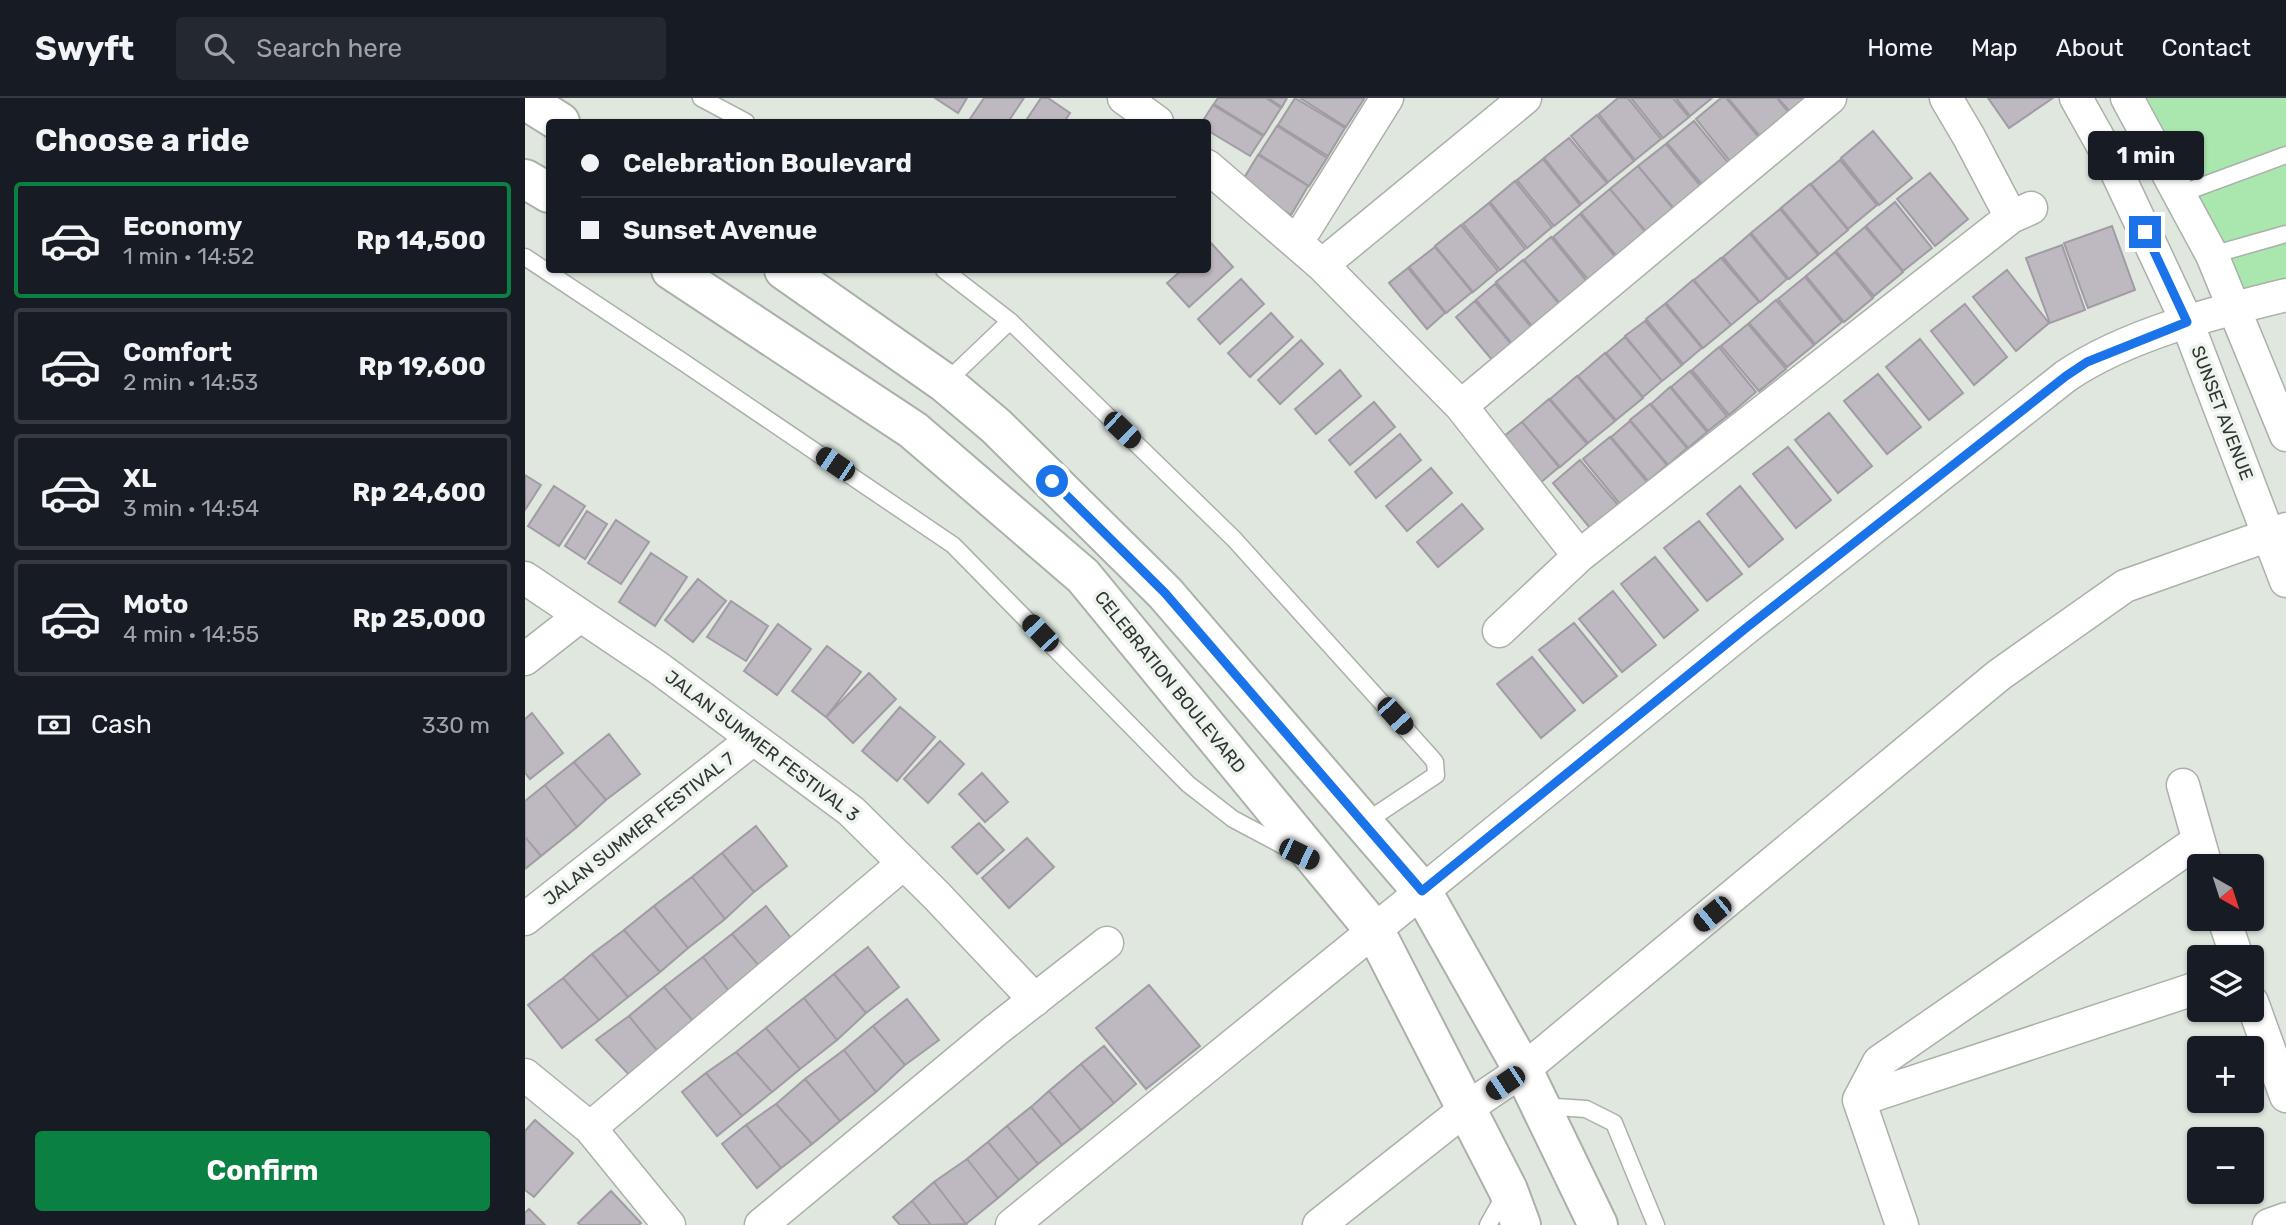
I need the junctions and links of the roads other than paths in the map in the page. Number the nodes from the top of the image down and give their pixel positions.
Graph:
1 (701, 98) edge
2 (1124, 98) edge
3 (1387, 98) edge
4 (1525, 98) edge
5 (1831, 98) edge
6 (1946, 98) edge
7 (2076, 98) edge
8 (2127, 98) edge
9 (525, 100) edge
10 (1160, 114) edge
11 (555, 119) edge
12 (740, 119) edge
13 (2286, 155) edge
14 (1211, 169) edge
15 (525, 179) edge
16 (546, 191) edge
17 (2180, 194) junction
18 (2286, 234) edge
19 (1297, 242) junction
20 (2212, 255) junction
21 (525, 257) edge
22 (1322, 265) junction
23 (546, 271) edge
24 (549, 273) edge
25 (676, 273) edge
26 (788, 273) edge
27 (948, 273) edge
28 (2286, 295) edge
29 (2235, 308) junction
30 (1010, 321) junction
31 (2187, 322) junction
32 (945, 383) junction
33 (1461, 405) junction
34 (2286, 435) edge
35 (2277, 532) edge
36 (1579, 556) junction
37 (525, 578) edge
38 (2286, 580) edge
39 (580, 616) junction
40 (1499, 631) dead end
41 (525, 659) edge
42 (753, 739) junction
43 (2183, 785) dead end
44 (1364, 823) junction
45 (2202, 854) edge
46 (904, 863) junction
47 (2187, 864) edge
48 (1321, 865) junction
49 (1422, 891) junction
50 (525, 919) edge
51 (1375, 932) junction
52 (1107, 943) dead end
53 (2187, 991) edge
54 (1035, 1000) junction
55 (2259, 1022) edge
56 (1523, 1070) junction
57 (525, 1075) edge
58 (2286, 1096) edge
59 (1859, 1100) junction
60 (1541, 1106) junction
61 (1467, 1108) junction
62 (590, 1128) junction
63 (1508, 1190) junction
64 (2286, 1219) edge
65 (669, 1225) edge
66 (761, 1225) edge
67 (1012, 1225) edge
68 (1319, 1225) edge
69 (1488, 1225) edge
70 (1521, 1225) edge
71 (1598, 1225) edge
72 (1656, 1225) edge
73 (1902, 1225) edge
74 (2269, 1225) edge

1 - 12 lane
2 - 10 street
3 - 19 street
4 - 22 street
5 - 33 street
6 - 36 street
7 - 31 street, SUNSET AVENUE
8 - 17 street
9 - 11 street
13 - 17 lane
14 - 19 street
15 - 16 street
17 - 20 street
18 - 20 lane
19 - 22 street
20 - 29 street
21 - 23 lane
22 - 33 street
24 - 48 lane
25 - 48 street, CELEBRATION BOULEVARD
26 - 32 street
27 - 30 lane
28 - 29 street
29 - 31 street
29 - 34 street
30 - 32 lane
30 - 44 lane
31 - 35 street, SUNSET AVENUE
31 - 49 street
32 - 44 street
33 - 36 street
35 - 38 street, SUNSET AVENUE
35 - 56 street
36 - 40 street
37 - 39 street, JALAN SUMMER FESTIVAL 3
39 - 41 street
39 - 42 street, JALAN SUMMER FESTIVAL 3
42 - 46 street, JALAN SUMMER FESTIVAL 3
42 - 50 street, JALAN SUMMER FESTIVAL 7
43 - 45 street
44 - 49 street
46 - 54 street, JALAN SUMMER FESTIVAL 3
46 - 62 street
47 - 59 street
48 - 51 street, CELEBRATION BOULEVARD
49 - 51 street
49 - 56 street
51 - 61 street, CELEBRATION BOULEVARD
51 - 67 street
52 - 54 street
53 - 59 street
54 - 66 street
55 - 58 street
56 - 60 street
56 - 61 street
57 - 62 street
59 - 73 street
60 - 71 street
60 - 72 lane
61 - 63 street, CELEBRATION BOULEVARD
61 - 68 street
62 - 65 street
63 - 69 lane
63 - 70 street, CELEBRATION BOULEVARD
64 - 74 street

